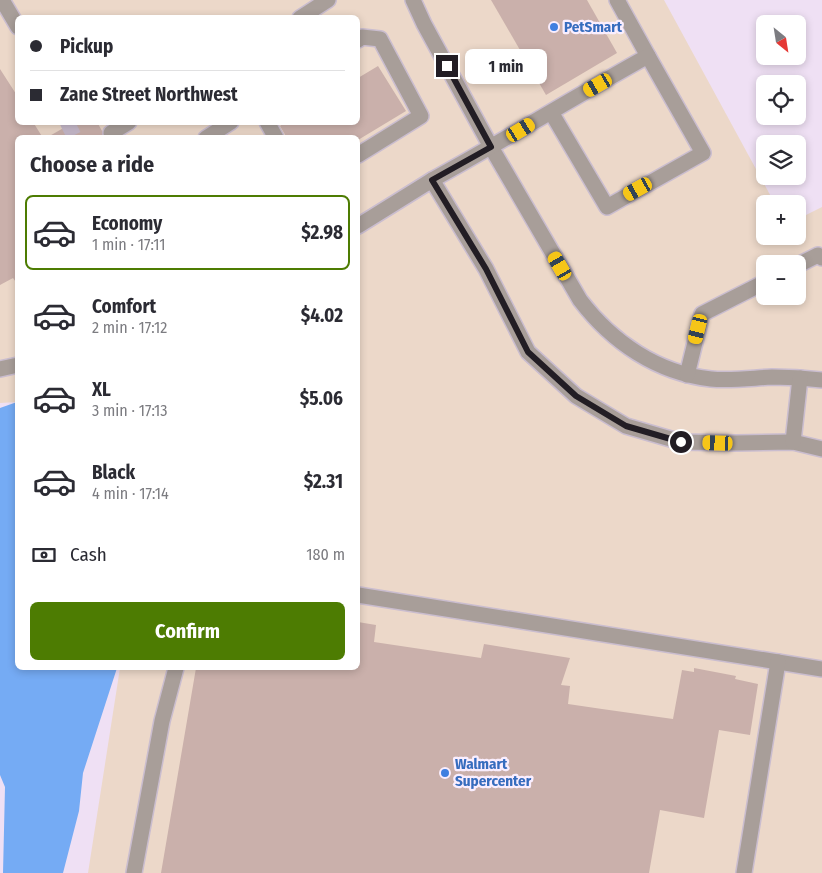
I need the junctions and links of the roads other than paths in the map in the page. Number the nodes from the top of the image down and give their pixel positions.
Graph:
1 (2, 0) edge
2 (328, 0) edge
3 (413, 0) edge
4 (617, 0) edge
5 (305, 15) edge
6 (15, 21) edge
7 (360, 38) edge
8 (648, 56) junction
9 (551, 112) junction
10 (123, 125) edge
11 (226, 125) edge
12 (110, 131) edge
13 (211, 135) edge
14 (491, 147) junction
15 (360, 154) edge
16 (432, 180) junction
17 (360, 225) edge
18 (821, 255) edge
19 (806, 262) edge
20 (756, 287) edge
21 (15, 366) edge
22 (0, 369) edge
23 (687, 375) junction
24 (800, 378) junction
25 (822, 380) edge
26 (793, 442) junction
27 (822, 449) edge
28 (360, 595) edge
29 (778, 662) junction
30 (822, 669) edge
31 (175, 670) edge
32 (134, 873) edge
33 (744, 873) edge

1 - 6 street
2 - 5 street
3 - 14 street
4 - 8 street
7 - 15 street
8 - 9 street
8 - 9 street
9 - 14 street
10 - 12 street
11 - 13 street
14 - 16 street
14 - 23 street
16 - 17 street
16 - 26 street
18 - 19 street
20 - 23 street
21 - 22 street
23 - 24 street
24 - 25 street
24 - 26 street
26 - 27 street
28 - 29 street
29 - 30 street
29 - 33 street
31 - 32 street

